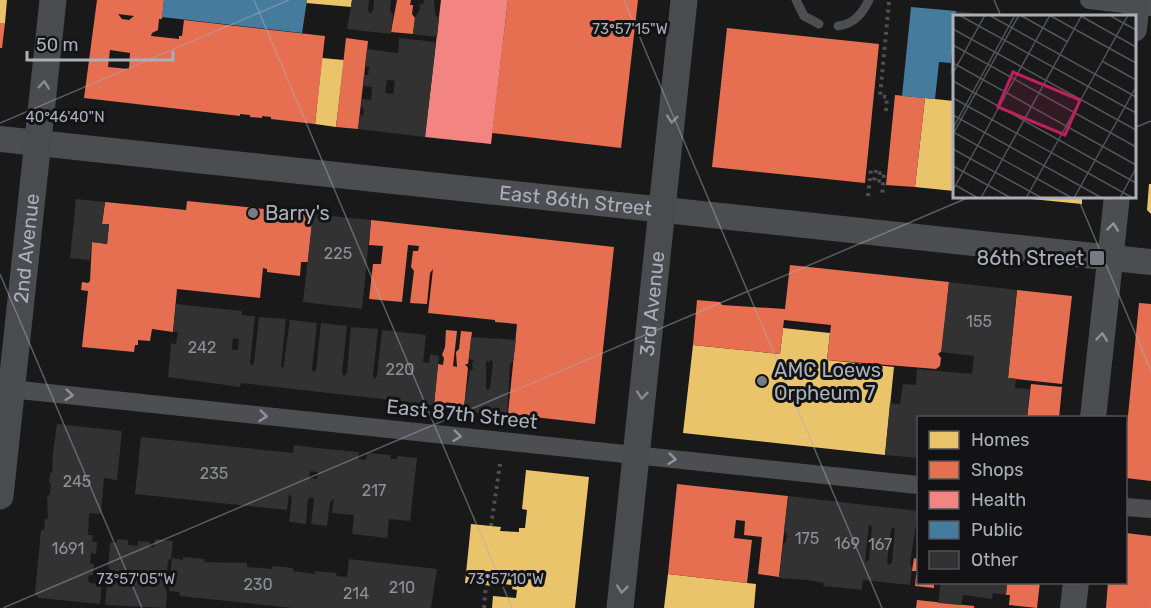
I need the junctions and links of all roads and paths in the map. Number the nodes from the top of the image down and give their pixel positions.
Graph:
1 (53, 0) edge
2 (684, 0) edge
3 (796, 0) edge
4 (869, 0) edge
5 (1089, 0) edge
6 (888, 2) dead end
7 (1140, 10) edge
8 (819, 24) dead end
9 (838, 26) dead end
10 (886, 111) dead end
11 (0, 139) edge
12 (38, 144) junction
13 (868, 195) dead end
14 (882, 197) dead end
15 (1116, 198) edge
16 (662, 210) junction
17 (1110, 257) junction
18 (1151, 262) edge
19 (6, 388) edge
20 (1093, 416) edge
21 (636, 455) junction
22 (500, 464) dead end
23 (917, 485) edge
24 (0, 496) edge
25 (1127, 507) edge
26 (1151, 509) edge
27 (491, 526) dead end
28 (1076, 584) edge
29 (486, 585) dead end
30 (484, 608) edge
31 (620, 608) edge
32 (1073, 608) edge

12 -> 1 main road, 2nd Avenue
2 -> 16 main road, 3rd Avenue
3 - 8 lane
4 - 9 lane
5 - 7 street
6 - 10 path
11 - 12 main road, East 86th Street
12 - 16 main road, East 86th Street
12 - 19 main road, 2nd Avenue
13 - 14 path
17 -> 15 main road
16 - 17 main road, East 86th Street
16 -> 21 main road, 3rd Avenue
17 - 18 main road, East 86th Street
20 -> 17 main road
19 -> 21 street, East 87th Street
19 - 24 main road, 2nd Avenue
21 -> 23 street, East 87th Street
21 -> 31 main road, 3rd Avenue
22 - 27 path
25 - 26 street
28 - 32 main road
29 - 30 path

